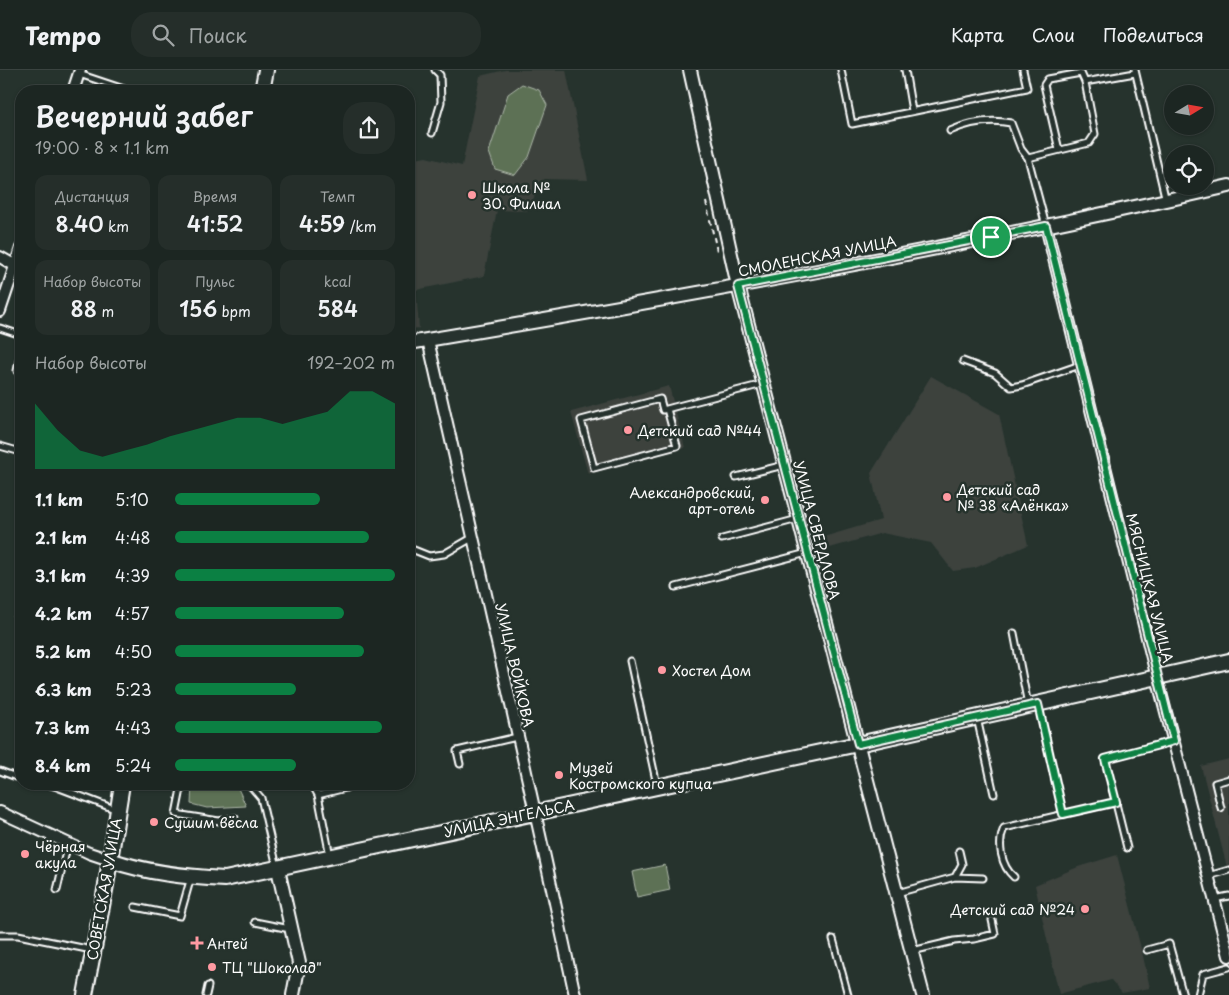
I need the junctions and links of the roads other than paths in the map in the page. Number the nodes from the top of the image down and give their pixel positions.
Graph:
1 (266, 70) edge
2 (435, 70) edge
3 (690, 70) edge
4 (841, 70) edge
5 (904, 70) edge
6 (1023, 70) edge
7 (80, 72) edge
8 (1135, 72) edge
9 (1085, 82) junction
10 (75, 85) edge
11 (114, 85) edge
12 (263, 85) edge
13 (912, 111) junction
14 (950, 131) dead end
15 (432, 134) dead end
16 (1059, 150) junction
17 (1028, 158) junction
18 (1229, 186) edge
19 (1166, 201) junction
20 (1046, 226) junction
21 (0, 258) edge
22 (15, 266) edge
23 (15, 275) edge
24 (738, 286) junction
25 (0, 312) edge
26 (0, 328) edge
27 (15, 334) edge
28 (428, 340) junction
29 (415, 342) edge
30 (963, 361) dead end
31 (1080, 365) junction
32 (763, 384) junction
33 (667, 409) junction
34 (0, 446) edge
35 (15, 450) edge
36 (785, 465) junction
37 (736, 477) dead end
38 (799, 519) junction
39 (472, 538) junction
40 (722, 539) dead end
41 (415, 550) edge
42 (808, 553) junction
43 (676, 587) dead end
44 (1014, 633) dead end
45 (630, 661) dead end
46 (1229, 661) edge
47 (1157, 677) junction
48 (1033, 705) junction
49 (977, 717) junction
50 (517, 737) junction
51 (1174, 741) junction
52 (858, 744) junction
53 (460, 764) dead end
54 (0, 771) edge
55 (15, 777) edge
56 (1229, 779) edge
57 (658, 786) junction
58 (68, 790) edge
59 (121, 790) edge
60 (181, 790) edge
61 (254, 790) edge
62 (315, 790) edge
63 (338, 790) edge
64 (994, 794) dead end
65 (318, 795) junction
66 (1116, 802) junction
67 (1221, 808) dead end
68 (118, 810) junction
69 (0, 812) edge
70 (536, 812) junction
71 (1063, 814) junction
72 (235, 818) dead end
73 (68, 843) junction
74 (1126, 848) dead end
75 (959, 851) dead end
76 (330, 858) junction
77 (110, 860) junction
78 (278, 869) junction
79 (1229, 870) edge
80 (1208, 876) junction
81 (192, 877) junction
82 (955, 877) junction
83 (1014, 877) dead end
84 (983, 878) dead end
85 (57, 890) dead end
86 (896, 893) junction
87 (1229, 896) edge
88 (1214, 899) junction
89 (135, 907) dead end
90 (992, 920) dead end
91 (255, 922) dead end
92 (292, 928) junction
93 (0, 934) edge
94 (834, 939) dead end
95 (93, 950) junction
96 (1147, 950) dead end
97 (912, 951) junction
98 (1228, 952) edge
99 (1229, 967) edge
100 (208, 986) dead end
101 (85, 995) edge
102 (206, 995) edge
103 (293, 995) edge
104 (575, 995) edge
105 (848, 995) edge
106 (923, 995) edge
107 (1183, 995) edge
108 (1198, 995) edge

1 - 12 main road
2 - 15 lane
3 - 24 street, УЛИЦА СВЕРДЛОВА
4 - 13 lane
5 - 13 lane
6 - 13 lane
7 - 10 street
7 - 11 lane
8 - 9 lane
8 - 19 lane
9 - 16 lane
9 - 16 lane
14 - 17 lane
16 - 17 lane
17 - 20 lane
18 - 19 street, СМОЛЕНСКАЯ УЛИЦА
19 - 20 street, СМОЛЕНСКАЯ УЛИЦА
20 - 24 street, СМОЛЕНСКАЯ УЛИЦА
20 - 31 street, МЯСНИЦКАЯ УЛИЦА
21 - 22 street
23 - 25 street
24 - 28 street, СМОЛЕНСКАЯ УЛИЦА
24 - 32 street, УЛИЦА СВЕРДЛОВА
26 - 27 lane
28 - 29 street, СМОЛЕНСКАЯ УЛИЦА
28 - 39 street, УЛИЦА ВОЙКОВА
30 - 31 lane
31 - 47 street, МЯСНИЦКАЯ УЛИЦА
32 - 33 lane
32 - 36 street, УЛИЦА СВЕРДЛОВА
33 - 33 lane
34 - 35 lane
36 - 37 lane
36 - 38 street, УЛИЦА СВЕРДЛОВА
38 - 40 lane
38 - 42 street, УЛИЦА СВЕРДЛОВА
39 - 41 lane
39 - 50 street, УЛИЦА ВОЙКОВА
42 - 43 lane
42 - 52 street, УЛИЦА СВЕРДЛОВА
44 - 48 lane
45 - 57 lane
46 - 47 main road, УЛИЦА ЭНГЕЛЬСА
47 - 48 main road, УЛИЦА ЭНГЕЛЬСА
47 - 51 street, МЯСНИЦКАЯ УЛИЦА
48 - 49 main road, УЛИЦА ЭНГЕЛЬСА
48 - 71 lane
49 - 52 main road, УЛИЦА ЭНГЕЛЬСА
49 - 64 lane
50 - 53 lane
50 - 70 street, УЛИЦА ВОЙКОВА
51 - 66 lane
51 - 80 street, МЯСНИЦКАЯ УЛИЦА
52 - 57 main road, УЛИЦА ЭНГЕЛЬСА
52 - 86 street, УЛИЦА СВЕРДЛОВА
54 - 55 lane
56 - 67 lane
57 - 70 main road, УЛИЦА ЭНГЕЛЬСА
58 - 68 lane
59 - 68 main road, СОВЕТСКАЯ УЛИЦА
60 - 72 lane
61 - 78 lane
62 - 65 lane
63 - 65 lane
65 - 76 lane
66 - 71 lane
66 - 74 lane
68 - 77 main road, СОВЕТСКАЯ УЛИЦА
69 - 73 street
70 - 76 main road, УЛИЦА ЭНГЕЛЬСА
70 - 104 street, УЛИЦА ВОЙКОВА
71 - 83 lane
73 - 77 street
73 - 85 lane
75 - 82 lane
76 - 78 main road, УЛИЦА ЭНГЕЛЬСА
77 - 81 main road, УЛИЦА ЭНГЕЛЬСА
77 - 95 main road, СОВЕТСКАЯ УЛИЦА
78 - 81 main road, УЛИЦА ЭНГЕЛЬСА
78 - 92 street
79 - 80 lane
80 - 88 street, МЯСНИЦКАЯ УЛИЦА
81 - 89 lane
82 - 84 lane
82 - 86 lane
86 - 97 street, УЛИЦА СВЕРДЛОВА
87 - 88 lane
88 - 98 street, МЯСНИЦКАЯ УЛИЦА
90 - 97 lane
91 - 92 lane
92 - 103 street
93 - 95 lane
94 - 105 lane
95 - 101 main road, СОВЕТСКАЯ УЛИЦА
96 - 107 lane
97 - 106 street, УЛИЦА СВЕРДЛОВА
99 - 108 lane
100 - 102 lane

